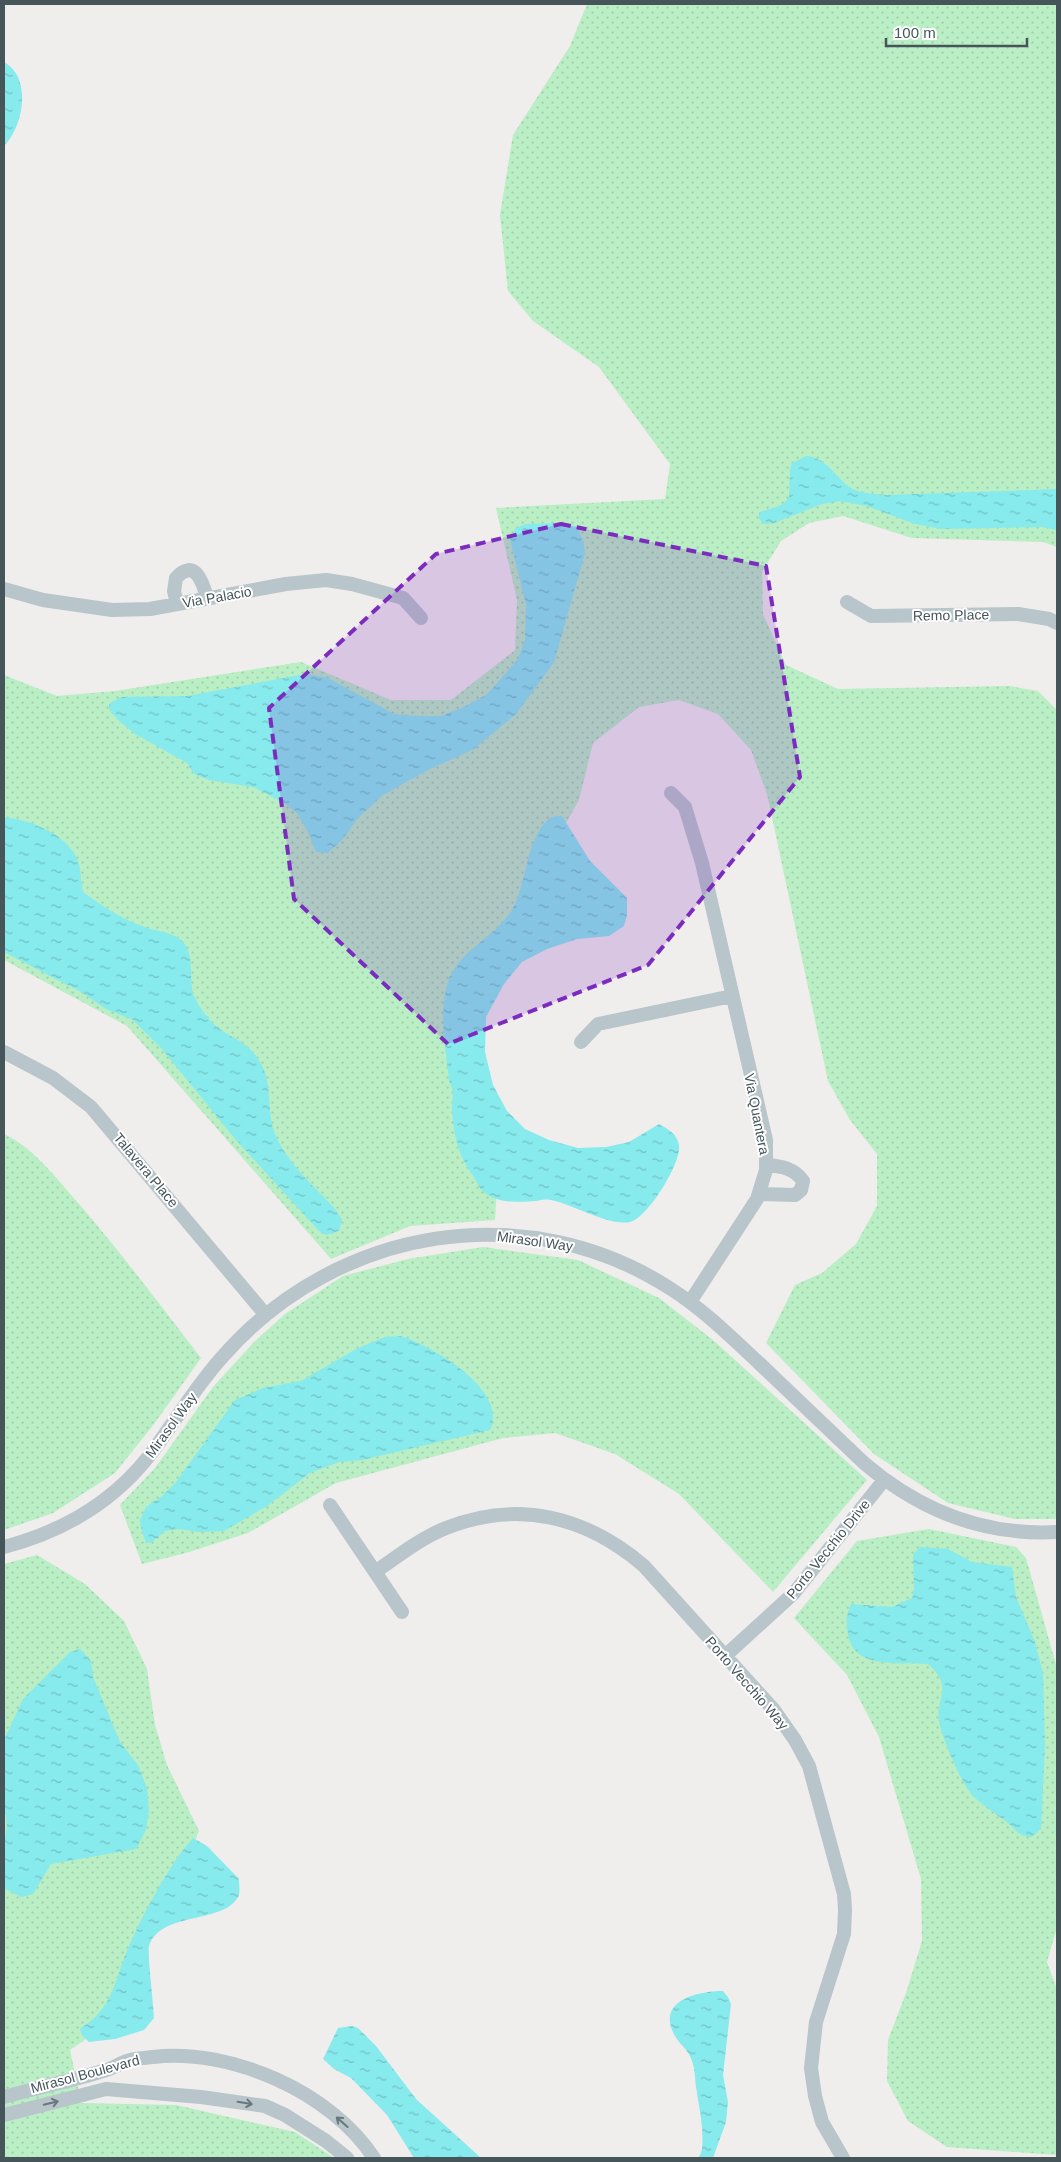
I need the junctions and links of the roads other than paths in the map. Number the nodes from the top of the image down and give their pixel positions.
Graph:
1 (4, 589) edge
2 (207, 598) junction
3 (847, 602) dead end
4 (177, 604) junction
5 (421, 618) dead end
6 (1057, 623) edge
7 (671, 794) dead end
8 (732, 996) junction
9 (581, 1042) dead end
10 (4, 1052) edge
11 (766, 1164) junction
12 (760, 1194) junction
13 (690, 1302) junction
14 (265, 1314) junction
15 (884, 1480) junction
16 (330, 1505) dead end
17 (1057, 1532) edge
18 (4, 1547) edge
19 (375, 1572) junction
20 (402, 1612) dead end
21 (725, 1656) junction
22 (4, 2097) edge
23 (4, 2114) edge
24 (837, 2156) edge
25 (347, 2158) edge
26 (374, 2158) edge

1 - 4 street, Via Palacio
2 - 4 street, Via Palacio
2 - 4 street
2 - 5 street, Via Palacio
3 - 6 street, Remo Place
7 - 8 street, Via Quantera
8 - 9 street
8 - 11 street, Via Quantera
10 - 14 street, Talavera Place
11 - 12 street, Via Quantera
11 - 12 street
12 - 13 street, Via Quantera
13 - 14 street, Mirasol Way
13 - 15 street, Mirasol Way
14 - 18 street, Mirasol Way
15 - 17 street, Mirasol Way
15 - 21 street, Porto Vecchio Drive
16 - 19 street
19 - 20 street
19 - 21 street, Porto Vecchio Way
21 - 24 street, Porto Vecchio Way
26 -> 22 street, Mirasol Boulevard
23 -> 25 street, Mirasol Boulevard

